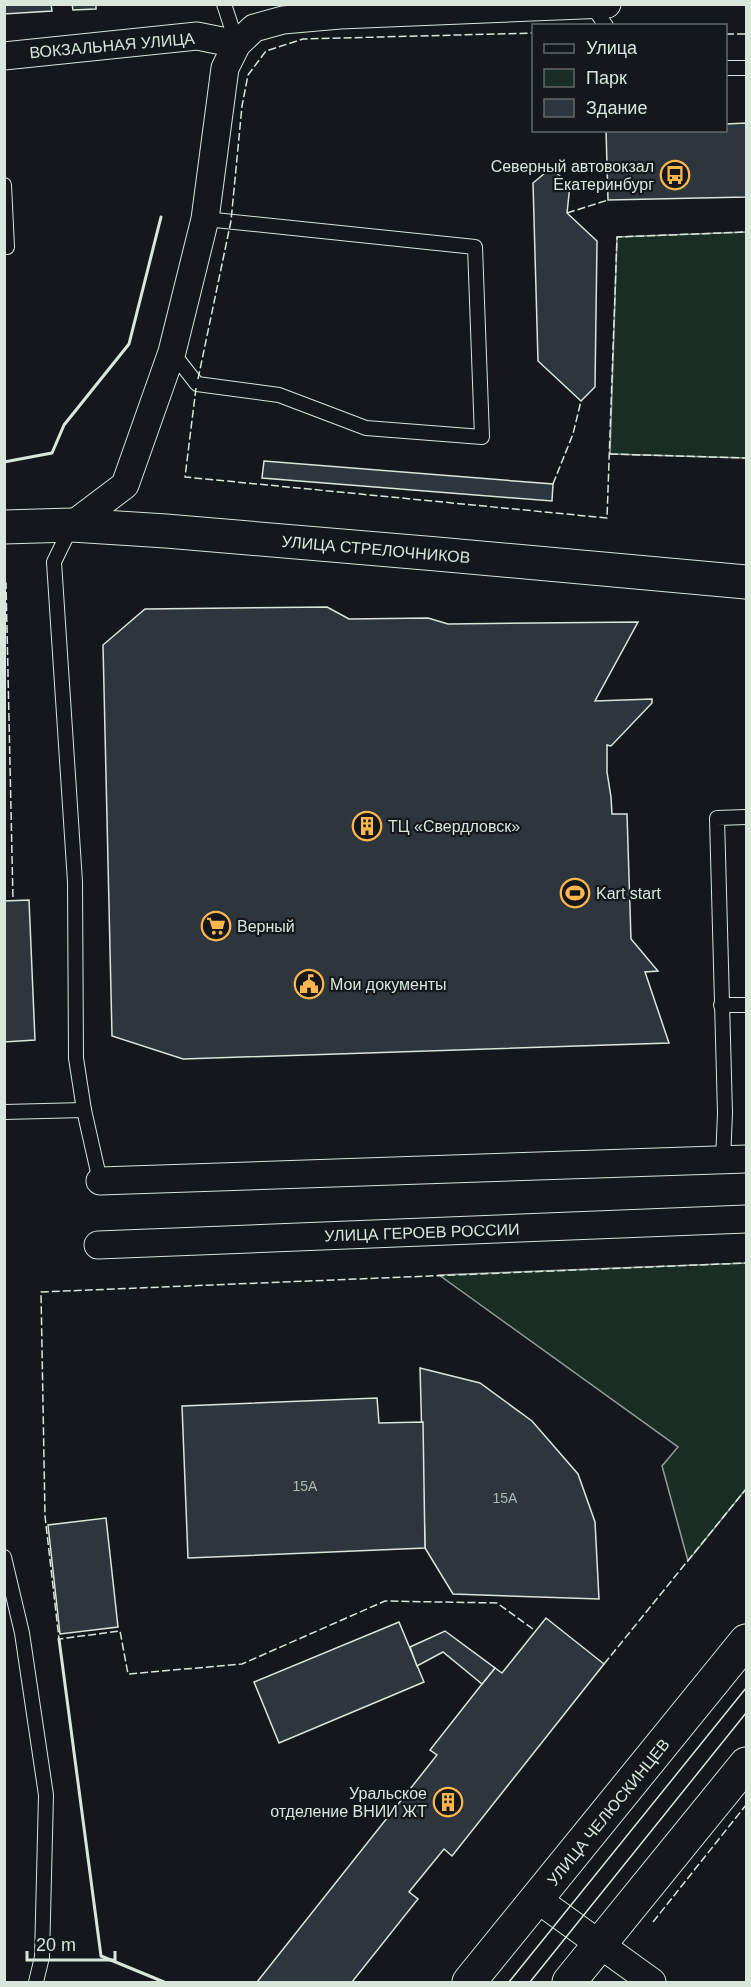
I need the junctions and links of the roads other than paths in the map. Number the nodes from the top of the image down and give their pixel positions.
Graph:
1 (224, 4) edge
2 (592, 4) edge
3 (607, 4) edge
4 (605, 24) edge
5 (237, 44) junction
6 (4, 56) edge
7 (727, 68) edge
8 (747, 69) edge
9 (4, 185) edge
10 (205, 219) junction
11 (4, 247) edge
12 (172, 352) junction
13 (72, 525) junction
14 (4, 527) edge
15 (747, 582) edge
16 (747, 817) edge
17 (721, 1005) junction
18 (747, 1005) edge
19 (84, 1110) junction
20 (4, 1112) edge
21 (735, 1160) edge
22 (100, 1181) joint
23 (747, 1219) edge
24 (98, 1245) dead end
25 (4, 1557) edge
26 (747, 1641) edge
27 (747, 1764) edge
28 (537, 1899) junction
29 (600, 1945) junction
30 (36, 1983) edge
31 (470, 1983) edge
32 (569, 1983) edge
33 (652, 1983) edge

1 - 5 lane
2 - 3 street
2 - 4 lane
2 - 5 street
5 - 6 street, ВОКЗАЛЬНАЯ УЛИЦА
5 - 10 street
7 - 8 lane
9 - 11 lane
10 - 12 street
10 - 12 lane
12 - 13 street
13 - 14 main road, УЛИЦА СТРЕЛОЧНИКОВ
13 - 15 main road, УЛИЦА СТРЕЛОЧНИКОВ
13 - 19 lane
16 - 17 lane
17 - 18 lane
17 - 21 lane
19 - 20 lane
19 - 22 lane
21 - 22 street
23 - 24 street, УЛИЦА ГЕРОЕВ РОССИИ
25 - 30 lane
26 - 28 main road, УЛИЦА ЧЕЛЮСКИНЦЕВ
27 - 29 main road
28 - 29 street
28 - 31 main road, УЛИЦА ЧЕЛЮСКИНЦЕВ
29 - 32 main road
29 - 33 street

